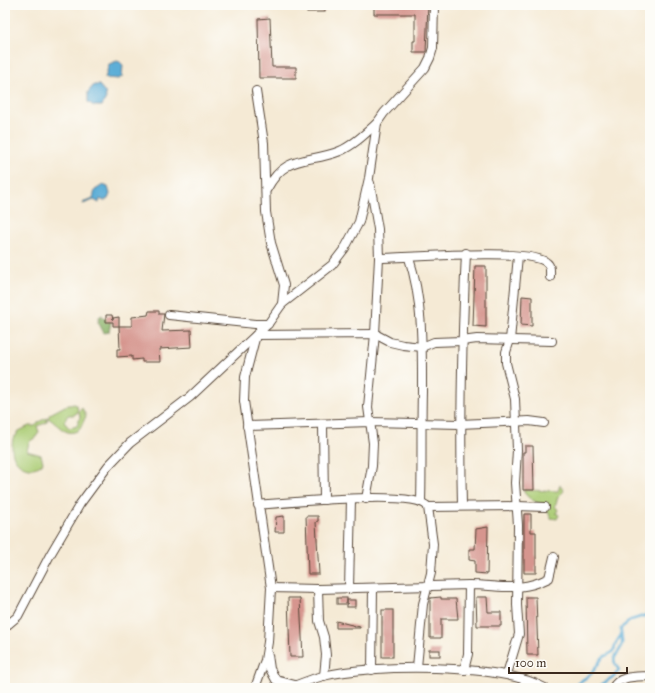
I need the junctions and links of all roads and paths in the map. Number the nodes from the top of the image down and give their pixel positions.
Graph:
1 (434, 5) edge
2 (256, 91) dead end
3 (377, 124) junction
4 (369, 178) junction
5 (266, 191) junction
6 (466, 253) junction
7 (518, 256) junction
8 (378, 258) junction
9 (409, 258) junction
10 (550, 277) dead end
11 (282, 304) junction
12 (169, 315) dead end
13 (268, 324) junction
14 (375, 334) junction
15 (256, 336) junction
16 (510, 340) junction
17 (462, 341) junction
18 (552, 341) dead end
19 (422, 347) junction
20 (370, 422) junction
21 (422, 423) junction
22 (515, 423) junction
23 (544, 423) dead end
24 (460, 424) junction
25 (323, 425) junction
26 (248, 426) junction
27 (351, 499) junction
28 (366, 499) junction
29 (324, 500) junction
30 (425, 504) junction
31 (258, 505) junction
32 (462, 506) junction
33 (517, 506) junction
34 (545, 507) dead end
35 (554, 557) dead end
36 (469, 585) junction
37 (427, 586) junction
38 (271, 588) junction
39 (373, 588) junction
40 (517, 588) junction
41 (349, 589) junction
42 (318, 590) junction
43 (5, 627) edge
44 (267, 649) junction
45 (417, 667) junction
46 (372, 670) junction
47 (464, 670) junction
48 (507, 674) junction
49 (324, 676) junction
50 (650, 676) edge
51 (292, 687) edge
52 (255, 688) edge
53 (545, 688) edge
54 (612, 688) edge

1 - 3 street
2 - 5 street
3 - 4 street
3 - 5 street
4 - 8 street
4 - 11 street
5 - 11 street
6 - 7 street
6 - 9 street
6 - 17 street
7 - 10 street
7 - 16 street
8 - 9 street
8 - 14 street
9 - 19 street
11 - 13 street
12 - 13 street
13 - 15 street
14 - 15 street
14 - 19 street
14 - 20 street
15 - 26 street
15 - 43 street
16 - 17 street
16 - 18 street
16 - 22 street
17 - 19 street
17 - 24 street
19 - 21 street
20 - 21 street
20 - 25 street
20 - 28 street
21 - 24 street
21 - 30 street
22 - 23 street
22 - 24 street
22 - 33 street
24 - 32 street
25 - 26 street
25 - 29 street
26 - 31 street
27 - 28 street
27 - 29 street
27 - 41 street
28 - 30 street
29 - 31 street
30 - 32 street
30 - 37 street
31 - 38 street
32 - 33 street
33 - 34 street
33 - 40 street
35 - 40 street
36 - 37 street
36 - 40 street
36 - 47 street
37 - 39 street
37 - 45 street
38 - 42 street
38 - 44 street
39 - 41 street
39 - 46 street
40 - 48 street
41 - 42 street
42 - 49 street
44 - 51 street
44 - 52 street
45 - 46 street
45 - 47 street
46 - 49 street
47 - 48 street
48 - 53 street
49 - 51 street
50 - 54 street

